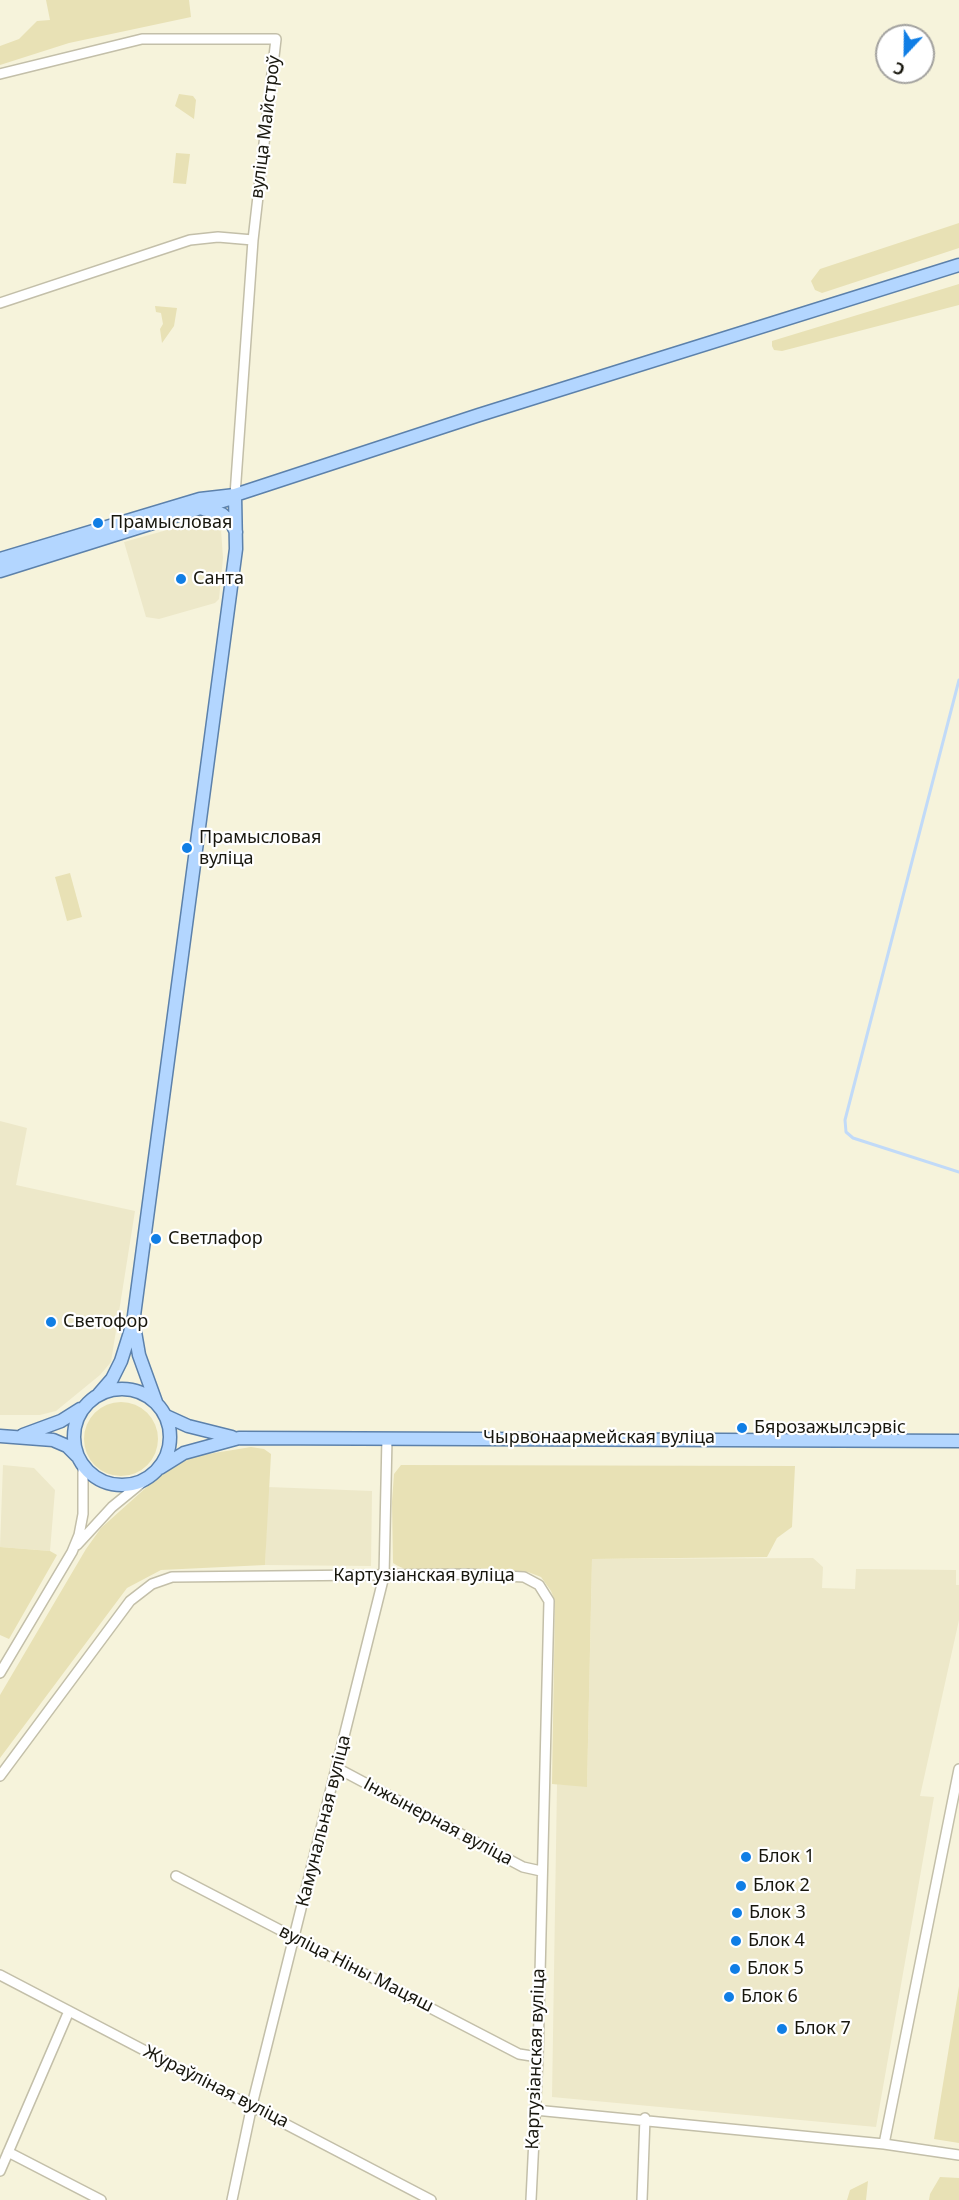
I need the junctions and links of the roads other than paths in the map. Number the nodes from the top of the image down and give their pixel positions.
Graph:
1 (0, 74) edge
2 (253, 240) junction
3 (959, 265) edge
4 (0, 303) edge
5 (235, 495) junction
6 (203, 509) junction
7 (236, 533) junction
8 (0, 560) edge
9 (0, 572) edge
10 (133, 1323) junction
11 (99, 1394) junction
12 (156, 1402) junction
13 (83, 1407) junction
14 (166, 1416) junction
15 (0, 1436) edge
16 (19, 1436) junction
17 (239, 1438) junction
18 (387, 1438) junction
19 (959, 1441) edge
20 (80, 1462) junction
21 (160, 1468) junction
22 (145, 1480) junction
23 (72, 1552) junction
24 (384, 1575) junction
25 (0, 1673) edge
26 (337, 1768) junction
27 (959, 1769) edge
28 (0, 1776) edge
29 (541, 1871) junction
30 (176, 1876) dead end
31 (295, 1937) junction
32 (0, 1975) edge
33 (69, 2011) junction
34 (538, 2057) junction
35 (252, 2105) junction
36 (535, 2110) junction
37 (645, 2118) junction
38 (884, 2144) junction
39 (8, 2152) junction
40 (959, 2155) edge
41 (0, 2170) edge
42 (101, 2200) edge
43 (232, 2200) edge
44 (431, 2200) edge
45 (531, 2200) edge
46 (642, 2200) edge

1 - 2 street, вуліца Майстроў
2 - 4 street
2 - 5 street, вуліца Майстроў
3 - 5 main road
5 - 6 main road
5 - 7 main road
5 - 8 main road
6 - 7 main road
6 - 9 main road
7 - 10 main road
10 - 11 main road
10 - 12 main road
11 - 12 main road
11 - 13 main road
12 - 14 main road
13 - 16 main road
13 - 20 main road
14 - 17 main road, Чырвонаармейская вуліца
14 - 21 main road
15 - 16 main road
16 - 20 main road
17 - 18 main road, Чырвонаармейская вуліца
17 - 21 main road, Чырвонаармейская вуліца
18 - 19 main road, Чырвонаармейская вуліца
18 - 24 street, Камунальная вуліца
20 - 22 main road
20 - 23 street
21 - 22 main road
22 - 23 street
23 - 25 street
24 - 26 street, Камунальная вуліца
24 - 28 street, Картузіанская вуліца
24 - 29 street, Картузіанская вуліца
26 - 29 street, Інжынерная вуліца
26 - 31 street, Камунальная вуліца
27 - 38 street
29 - 34 street, Картузіанская вуліца
30 - 31 street, вуліца Ніны Мацяш
31 - 34 street, вуліца Ніны Мацяш
31 - 35 street, Камунальная вуліца
32 - 33 street, Жураўліная вуліца
33 - 35 street, Жураўліная вуліца
33 - 39 street
34 - 36 street, Картузіанская вуліца
35 - 43 street, Камунальная вуліца
35 - 44 street, Жураўліная вуліца
36 - 37 street
36 - 45 street, Картузіанская вуліца
37 - 38 street
37 - 46 street
38 - 40 street
39 - 41 street
39 - 42 street

